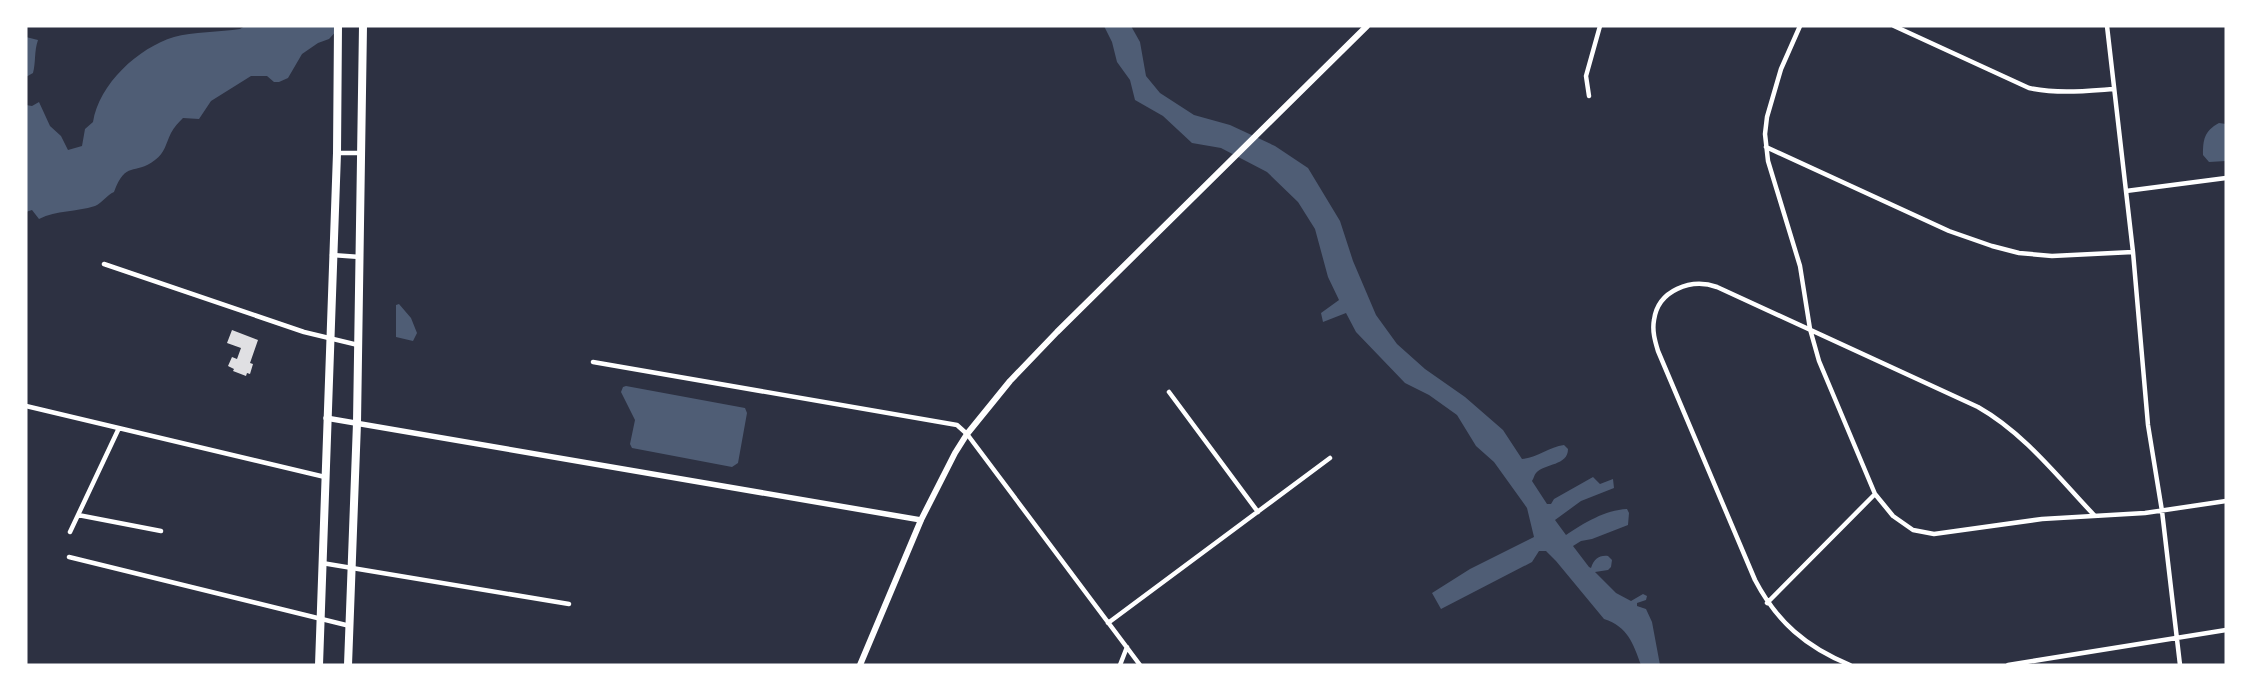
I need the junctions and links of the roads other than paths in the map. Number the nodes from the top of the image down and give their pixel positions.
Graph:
1 (338, 26) edge
2 (1367, 26) edge
3 (1600, 26) edge
4 (1800, 26) edge
5 (1894, 26) edge
6 (2107, 26) edge
7 (363, 28) edge
8 (2114, 89) junction
9 (1588, 96) dead end
10 (1766, 147) junction
11 (337, 153) junction
12 (362, 153) junction
13 (2226, 178) edge
14 (2126, 191) junction
15 (2133, 252) junction
16 (332, 255) junction
17 (360, 257) junction
18 (104, 264) dead end
19 (1810, 329) junction
20 (330, 338) junction
21 (358, 345) junction
22 (593, 362) dead end
23 (1169, 392) dead end
24 (26, 406) edge
25 (326, 418) junction
26 (357, 423) junction
27 (119, 428) junction
28 (967, 434) junction
29 (1330, 458) dead end
30 (325, 477) junction
31 (1875, 494) junction
32 (2226, 501) edge
33 (2162, 511) junction
34 (1258, 512) junction
35 (78, 515) junction
36 (2094, 515) junction
37 (920, 520) junction
38 (161, 531) dead end
39 (70, 532) dead end
40 (69, 557) dead end
41 (322, 562) junction
42 (352, 568) junction
43 (1767, 603) junction
44 (569, 604) dead end
45 (320, 618) junction
46 (1108, 623) junction
47 (350, 626) junction
48 (2226, 630) edge
49 (2177, 637) junction
50 (1127, 647) junction
51 (319, 665) edge
52 (348, 665) edge
53 (860, 665) edge
54 (1120, 665) edge
55 (1140, 665) edge
56 (1850, 665) edge
57 (2008, 665) edge
58 (2180, 665) edge

1 - 11 highway
2 - 28 main road
3 - 9 street
4 - 10 street
5 - 8 street
6 - 8 street
7 - 12 highway
8 - 14 street
10 - 15 street
10 - 19 street
11 - 12 street
11 - 16 highway
12 - 17 highway
13 - 14 street
14 - 15 street
15 - 33 street
16 - 17 street
16 - 20 highway
17 - 21 highway
18 - 20 street
19 - 31 street
19 - 36 street
19 - 43 street
20 - 21 street
20 - 25 highway
21 - 26 highway
22 - 28 street
23 - 34 street
24 - 27 street
25 - 26 street
25 - 30 highway
26 - 37 street
26 - 42 highway
27 - 30 street
27 - 35 street
28 - 37 main road
28 - 46 street
29 - 34 street
30 - 41 highway
31 - 36 street
31 - 43 street
32 - 33 street
33 - 36 street
33 - 49 street
34 - 46 street
35 - 38 street
35 - 39 street
37 - 53 main road
40 - 45 street
41 - 42 street
41 - 45 highway
42 - 44 street
42 - 47 highway
43 - 56 street
45 - 47 street
45 - 51 highway
46 - 50 street
47 - 52 highway
48 - 49 street
49 - 57 street
49 - 58 street
50 - 54 street
50 - 55 street

